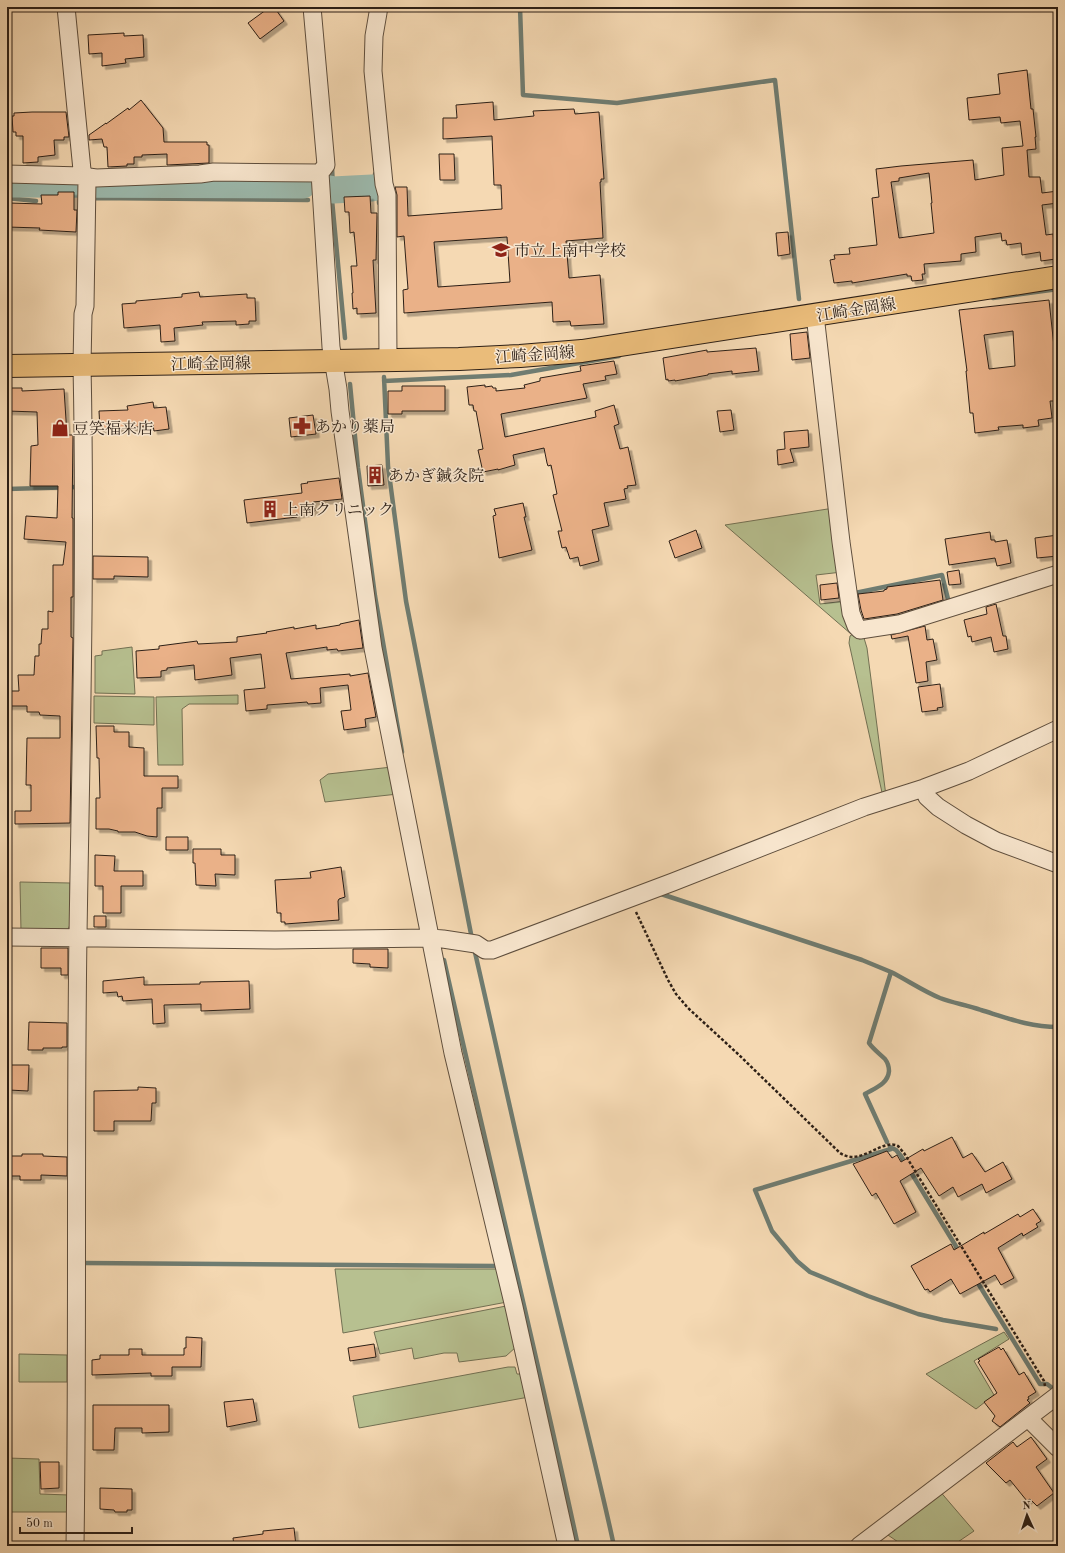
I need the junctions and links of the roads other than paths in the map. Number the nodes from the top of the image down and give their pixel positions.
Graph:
1 (66, 7) edge
2 (312, 7) edge
3 (379, 7) edge
4 (7, 174) edge
5 (320, 174) junction
6 (86, 181) junction
7 (1058, 277) edge
8 (816, 321) junction
9 (388, 360) junction
10 (333, 361) junction
11 (82, 365) junction
12 (7, 366) edge
13 (1058, 574) edge
14 (1058, 729) edge
15 (926, 792) junction
16 (1058, 864) edge
17 (7, 936) edge
18 (83, 937) junction
19 (431, 938) junction
20 (1058, 1395) edge
21 (1028, 1418) junction
22 (1058, 1448) edge
23 (75, 1546) edge
24 (568, 1546) edge
25 (859, 1546) edge

1 - 6 street
2 - 5 street
3 - 9 street
4 - 6 street
5 - 6 street
5 - 10 street
6 - 11 street
7 - 8 main road, 江崎金岡線
8 - 9 main road, 江崎金岡線
8 - 13 street
9 - 10 main road, 江崎金岡線
10 - 11 main road, 江崎金岡線
10 - 19 street
11 - 12 main road, 江崎金岡線
11 - 18 street
14 - 15 street
15 - 16 street
15 - 19 street
17 - 18 street
18 - 19 street
18 - 23 street
19 - 24 street
20 - 21 street
21 - 22 street
21 - 25 street

